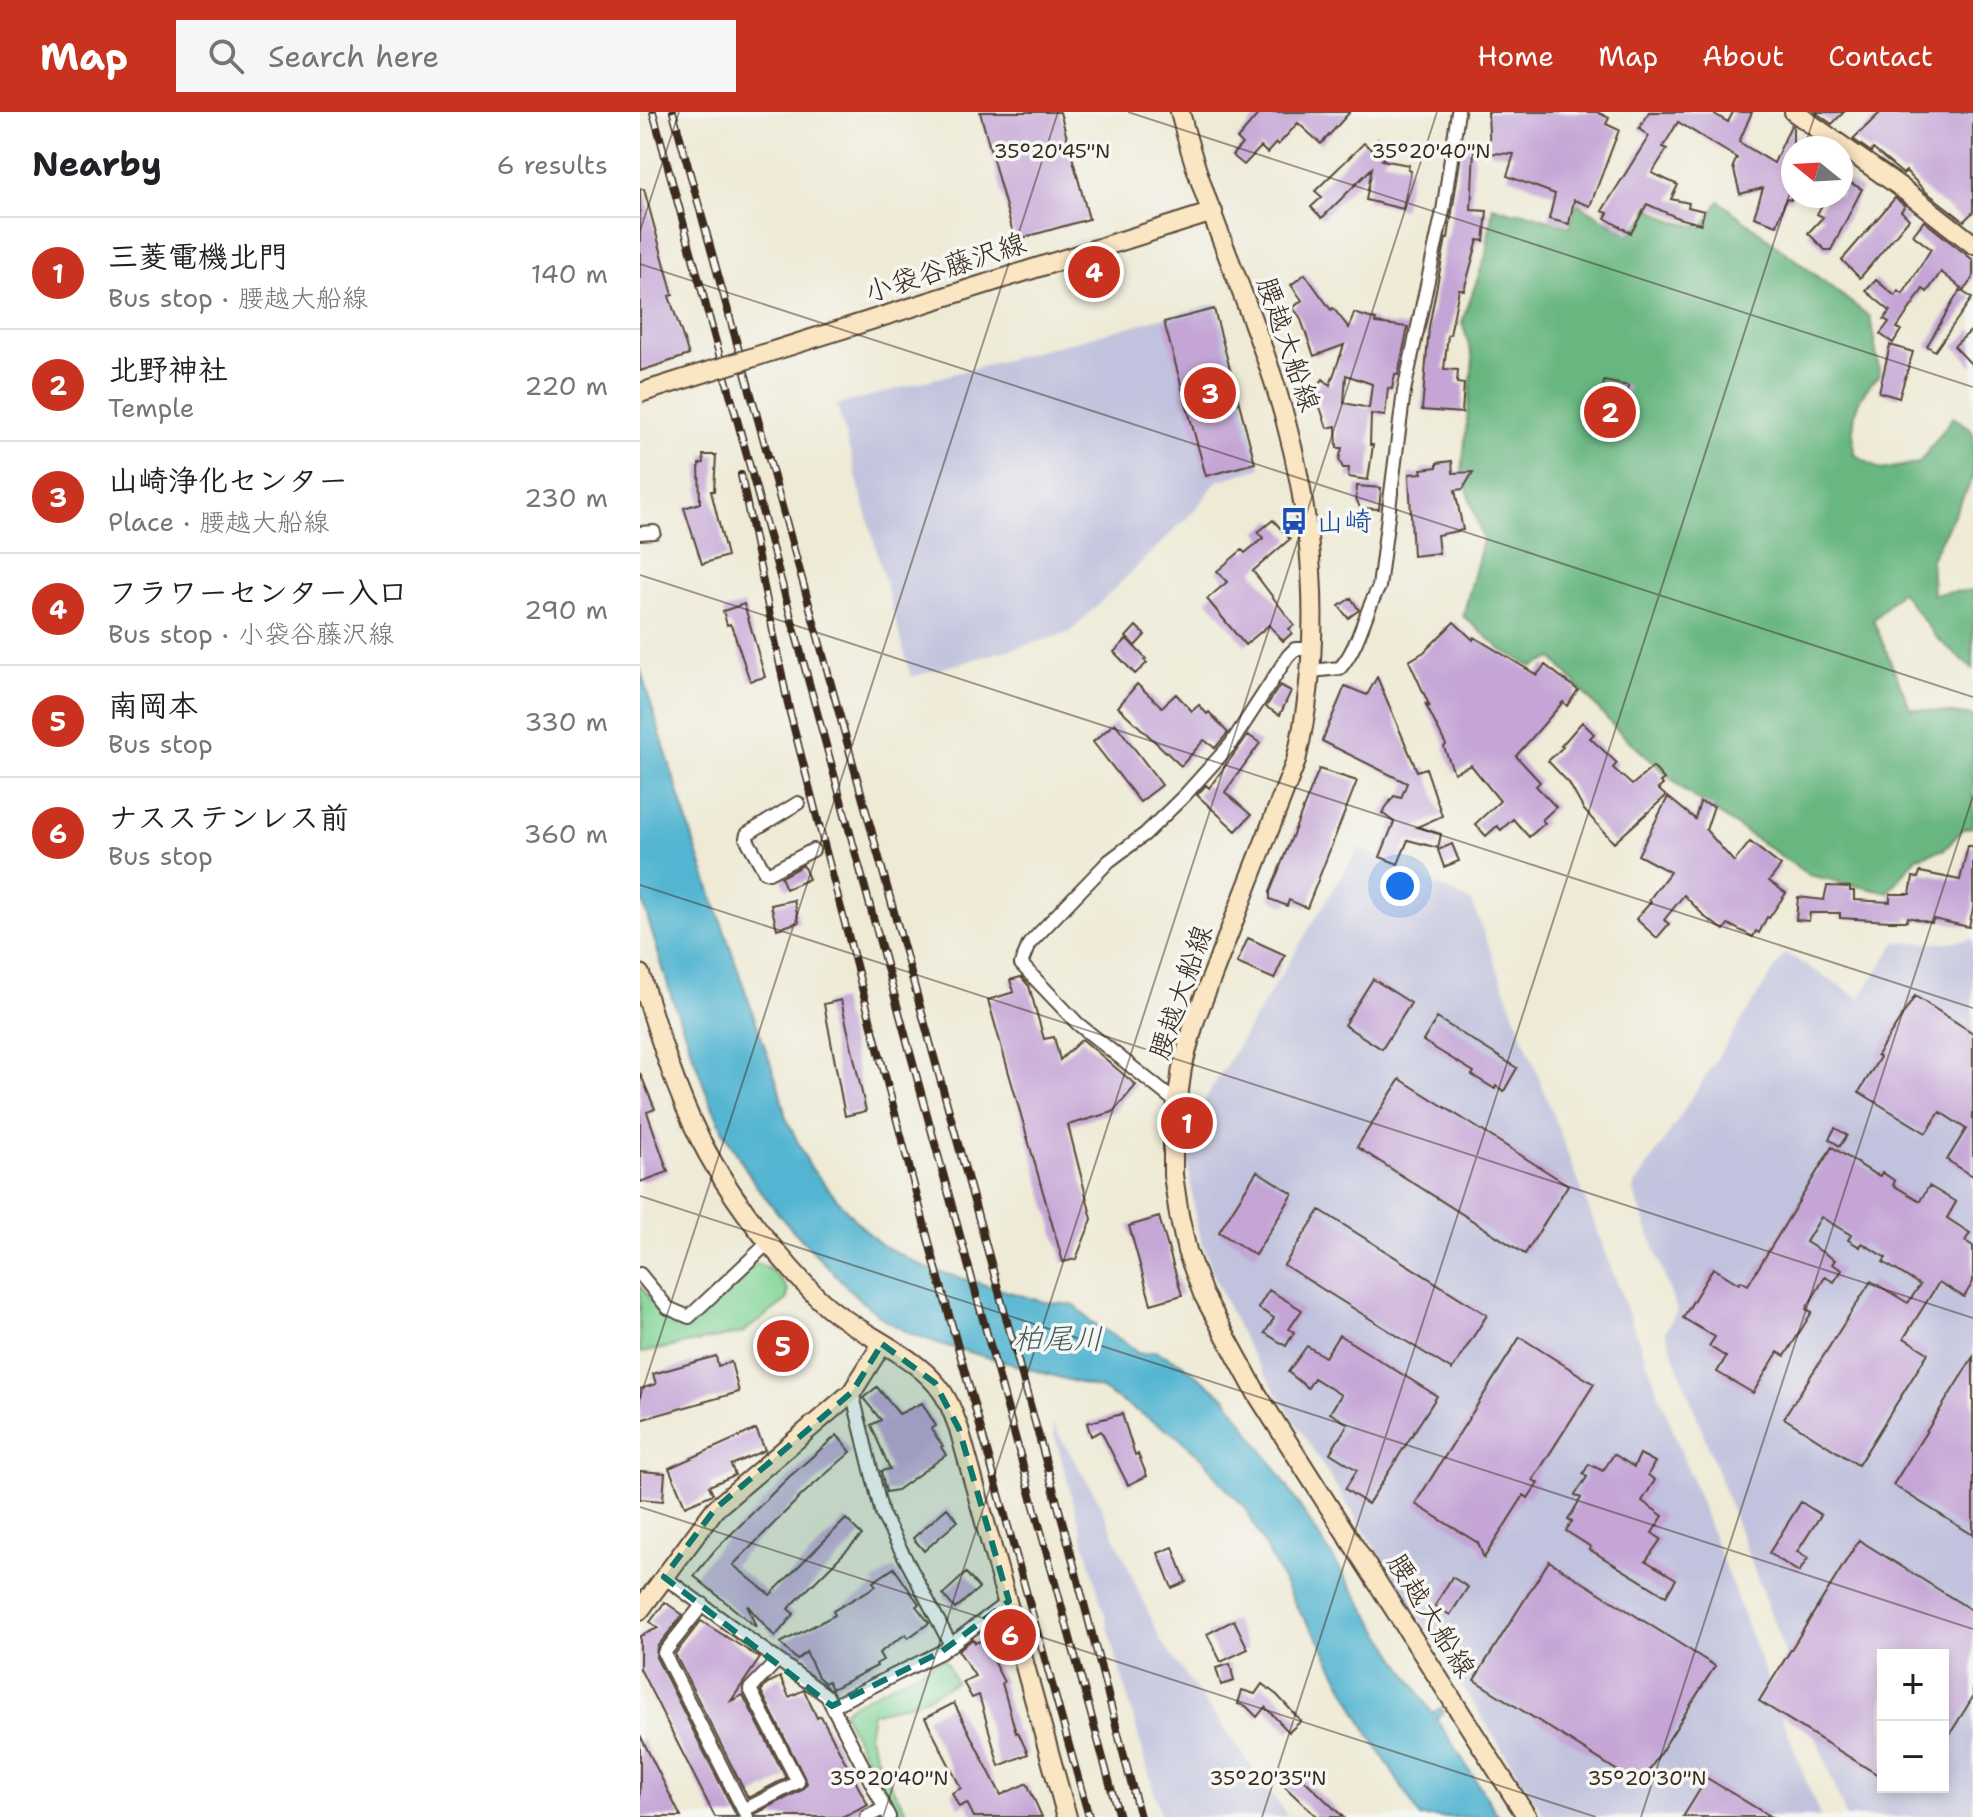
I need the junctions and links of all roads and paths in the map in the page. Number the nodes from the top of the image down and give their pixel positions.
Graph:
1 (1180, 112) edge
2 (1458, 112) edge
3 (1794, 112) edge
4 (1213, 212) junction
5 (1973, 244) edge
6 (640, 393) edge
7 (654, 532) dead end
8 (640, 533) edge
9 (1312, 649) junction
10 (1311, 671) junction
11 (798, 803) dead end
12 (813, 850) dead end
13 (640, 974) edge
14 (1176, 1102) junction
15 (769, 1242) junction
16 (640, 1274) edge
17 (882, 1344) junction
18 (852, 1392) junction
19 (664, 1577) junction
20 (1009, 1601) junction
21 (703, 1604) junction
22 (640, 1610) edge
23 (951, 1645) junction
24 (778, 1660) junction
25 (832, 1706) junction
26 (745, 1813) edge
27 (886, 1813) edge
28 (867, 1817) edge
29 (1067, 1817) edge
30 (1527, 1817) edge

1 - 4 main road
2 - 10 street
3 - 5 main road
4 - 6 main road, 小袋谷藤沢線, bridge
4 - 9 main road, 腰越大船線
7 - 8 street
9 - 10 main road, 腰越大船線
9 - 14 street
10 - 14 main road, 腰越大船線
11 - 12 street
13 - 15 main road
14 - 30 main road, 腰越大船線
15 - 16 street
15 - 17 main road
17 - 18 main road
17 - 20 main road
18 - 19 main road
18 - 23 street
19 - 21 street
19 - 22 main road
20 - 23 street
20 - 29 main road
21 - 24 street
21 - 26 street
23 - 25 street
24 - 25 street
24 - 26 street
25 - 27 street
27 - 28 street

